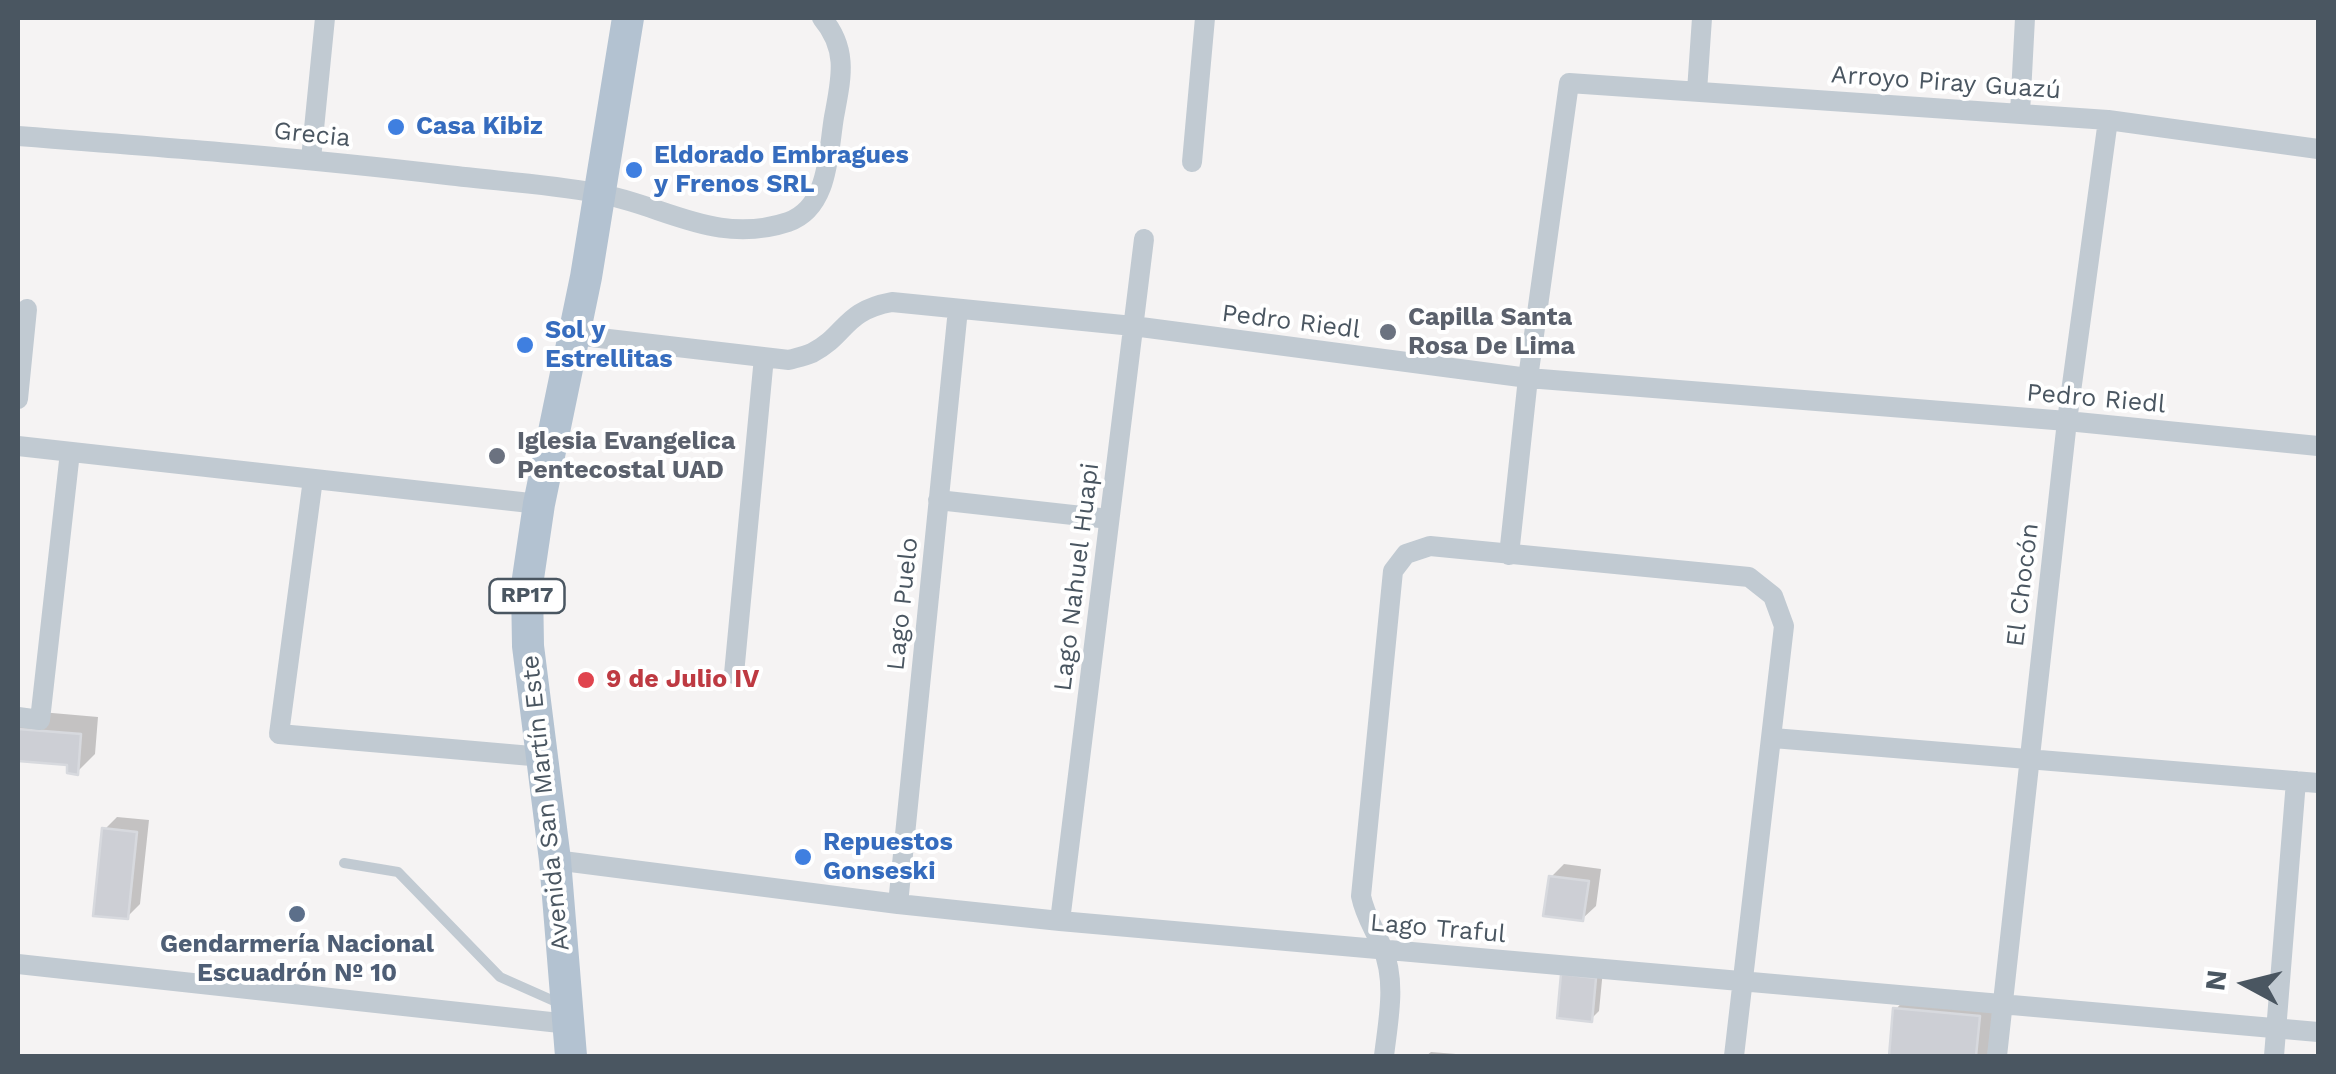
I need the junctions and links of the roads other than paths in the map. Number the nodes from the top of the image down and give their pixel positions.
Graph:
1 (326, 18) edge
2 (628, 18) edge
3 (822, 18) edge
4 (1206, 18) edge
5 (1702, 18) edge
6 (2025, 18) edge
7 (1697, 91) junction
8 (2020, 112) junction
9 (2108, 120) junction
10 (18, 136) edge
11 (2318, 149) edge
12 (311, 159) junction
13 (1192, 162) dead end
14 (600, 194) junction
15 (1144, 240) dead end
16 (26, 309) dead end
17 (958, 309) junction
18 (1133, 326) junction
19 (574, 335) junction
20 (764, 357) junction
21 (1528, 378) junction
22 (18, 399) edge
23 (2067, 421) junction
24 (18, 446) edge
25 (2318, 446) edge
26 (70, 452) junction
27 (313, 478) junction
28 (938, 500) junction
29 (539, 504) junction
30 (1110, 520) junction
31 (1509, 555) junction
32 (734, 674) dead end
33 (18, 717) edge
34 (1773, 738) junction
35 (543, 757) junction
36 (2027, 760) junction
37 (2296, 781) junction
38 (2318, 783) edge
39 (555, 860) junction
40 (344, 863) dead end
41 (898, 904) junction
42 (1060, 921) junction
43 (1383, 949) junction
44 (18, 964) edge
45 (1743, 982) junction
46 (2001, 1004) junction
47 (2276, 1028) junction
48 (570, 1030) edge
49 (2318, 1032) edge
50 (1384, 1056) edge
51 (1734, 1056) edge
52 (1997, 1056) edge
53 (2274, 1056) edge

1 - 12 street
2 - 14 main road, Avenida San Martín Este / RP17
3 - 14 street, Grecia
4 - 13 street
5 - 7 street
6 - 8 street
7 - 8 street, Arroyo Piray Guazú
7 - 21 street, Arroyo Piray Guazú
8 - 9 street, Arroyo Piray Guazú
9 - 11 street, Arroyo Piray Guazú
9 - 23 street, El Chocón
10 - 12 street, Grecia
12 - 14 street, Grecia
14 - 19 main road, Avenida San Martín Este / RP17
15 - 18 street, Lago Nahuel Huapi
16 - 22 street
17 - 18 street, Pedro Riedl
17 - 20 street, Pedro Riedl
17 - 28 street, Lago Puelo
18 - 21 street, Pedro Riedl
18 - 30 street, Lago Nahuel Huapi
19 - 20 street, Pedro Riedl
19 - 29 main road, Avenida San Martín Este / RP17
20 - 32 street
21 - 23 street, Pedro Riedl
21 - 31 street
23 - 25 street, Pedro Riedl
23 - 36 street, El Chocón
24 - 26 street
26 - 27 street
26 - 33 street
27 - 29 street
27 - 35 street
28 - 30 street
28 - 41 street, Lago Puelo
29 - 35 main road, Avenida San Martín Este / RP17
30 - 42 street, Lago Nahuel Huapi
31 - 34 street
31 - 43 street
34 - 36 street
34 - 45 street
35 - 39 main road, Avenida San Martín Este / RP17
36 - 37 street
36 - 46 street, El Chocón
37 - 38 street
37 - 47 street
39 - 41 street, Lago Traful
39 - 48 main road, Avenida San Martín Este / RP17
40 - 48 lane
41 - 42 street, Lago Traful
42 - 43 street, Lago Traful
43 - 45 street, Lago Traful
43 - 50 street
44 - 48 street
45 - 46 street, Lago Traful
45 - 51 street
46 - 47 street, Lago Traful
46 - 52 street, El Chocón
47 - 49 street, Lago Traful
47 - 53 street

